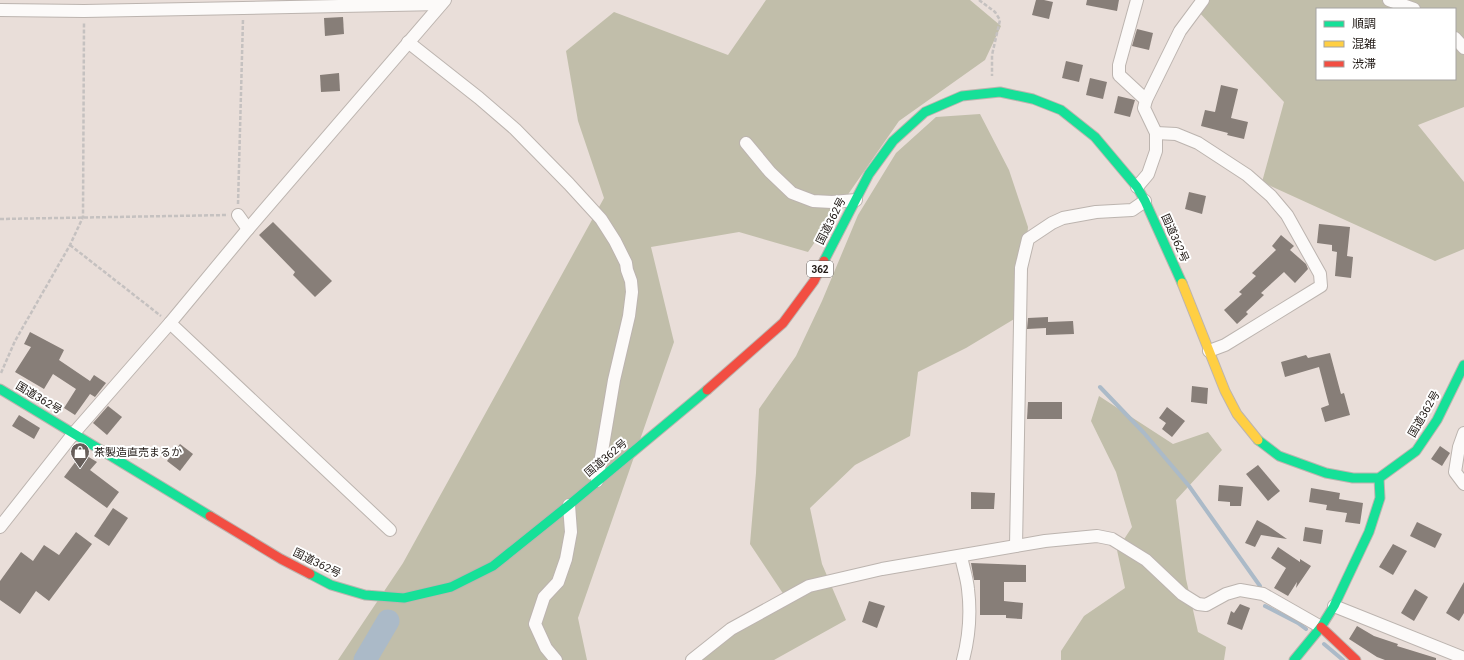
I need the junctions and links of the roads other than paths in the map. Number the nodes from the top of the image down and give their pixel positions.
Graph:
1 (1137, 0) edge
2 (1203, 0) edge
3 (1389, 0) edge
4 (443, 2) edge
5 (1411, 8) edge
6 (0, 10) edge
7 (1456, 39) edge
8 (408, 42) junction
9 (1464, 48) edge
10 (1146, 100) junction
11 (1156, 133) junction
12 (746, 143) dead end
13 (1137, 187) junction
14 (856, 200) junction
15 (1145, 201) junction
16 (238, 215) road end
17 (248, 229) junction
18 (170, 323) junction
19 (1209, 351) junction
20 (1464, 365) edge
21 (0, 389) edge
22 (74, 433) junction
23 (1464, 433) edge
24 (1379, 478) junction
25 (597, 482) junction
26 (1464, 484) edge
27 (569, 505) junction
28 (0, 527) edge
29 (390, 530) dead end
30 (1016, 546) junction
31 (961, 556) junction
32 (1334, 606) junction
33 (1321, 627) junction
34 (1464, 658) edge
35 (556, 660) edge
36 (692, 660) edge
37 (963, 660) edge
38 (1294, 660) edge
39 (1356, 660) edge

1 - 10 street
2 - 10 street
3 - 5 street
4 - 6 street
4 - 8 street
7 - 9 street
8 - 17 street
8 - 25 street
10 - 11 street
11 - 13 street
11 - 19 street
12 - 14 street
13 - 14 main road, 国道362号 / 362
13 - 15 main road, 国道362号 / 362
14 - 25 main road, 国道362号 / 362
15 - 19 main road, 国道362号 / 362
15 - 30 street
16 - 17 street
17 - 18 street
18 - 22 street
18 - 29 street
19 - 24 main road, 国道362号 / 362
20 - 24 main road, 国道362号
21 - 22 main road, 国道362号 / 362
22 - 27 main road, 国道362号 / 362
22 - 28 street
23 - 26 street
24 - 32 main road
25 - 27 main road, 国道362号 / 362
27 - 35 street
30 - 31 street
30 - 33 street
31 - 36 street
31 - 37 street
32 - 33 main road
32 - 34 street
33 - 38 main road
33 - 39 main road

